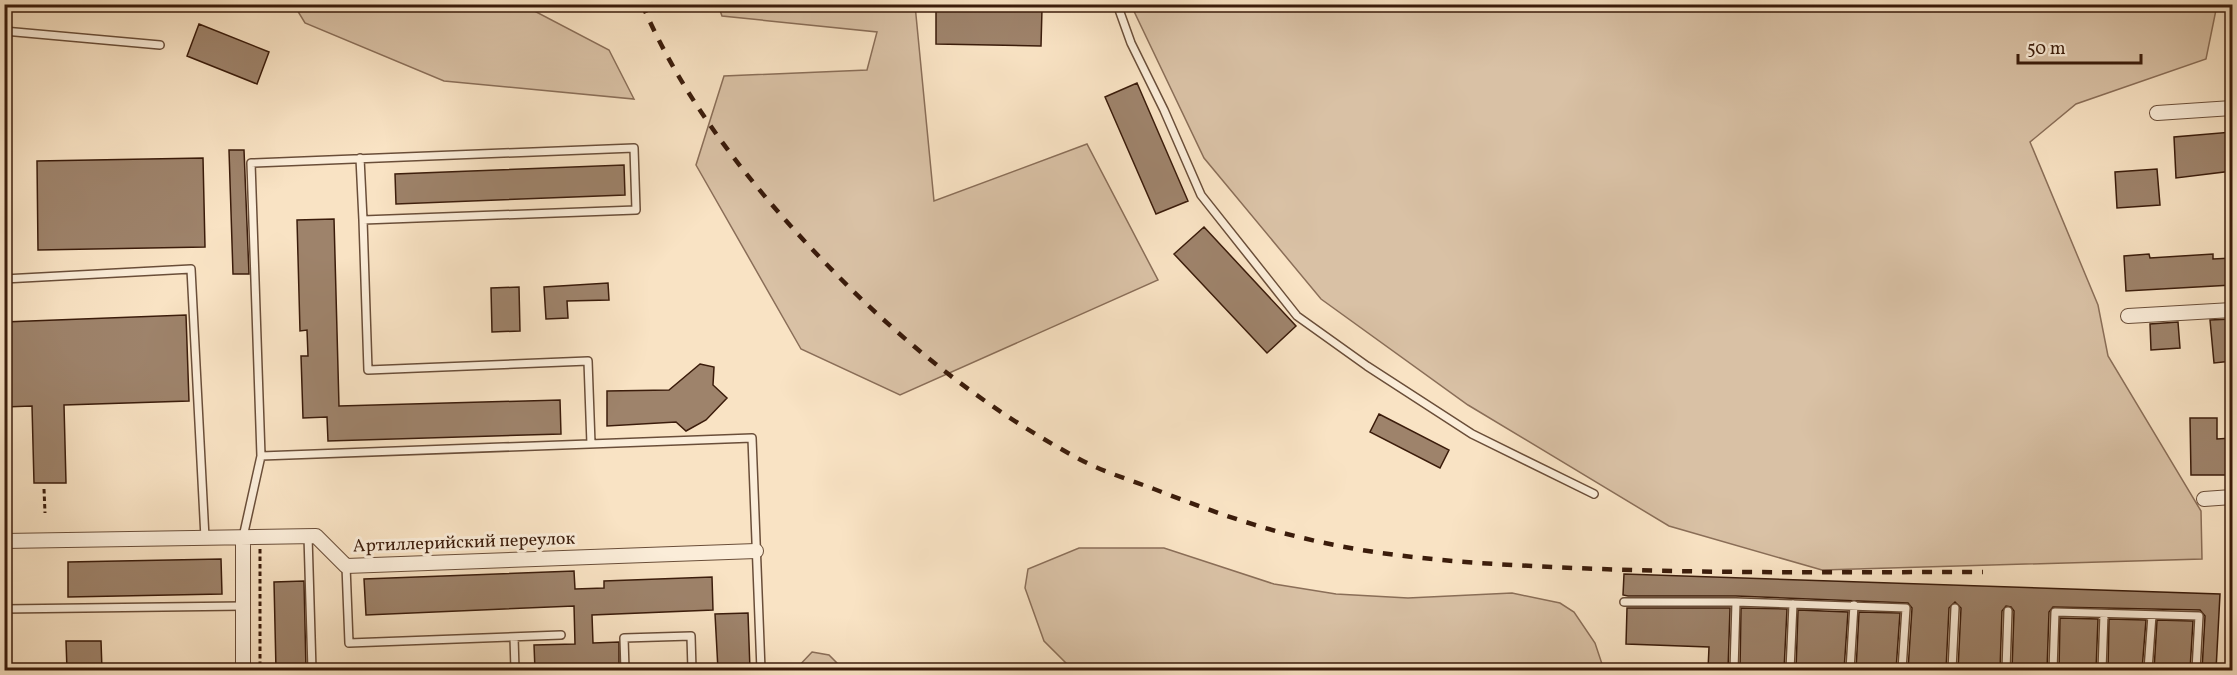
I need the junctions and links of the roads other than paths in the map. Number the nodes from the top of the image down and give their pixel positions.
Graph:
1 (1117, 4) edge
2 (4, 31) edge
3 (160, 45) dead end
4 (2232, 108) edge
5 (2157, 113) dead end
6 (360, 158) junction
7 (363, 220) junction
8 (4, 279) edge
9 (2232, 310) edge
10 (2128, 316) dead end
11 (591, 444) junction
12 (261, 456) junction
13 (1594, 494) dead end
14 (2232, 497) edge
15 (2204, 499) dead end
16 (308, 536) junction
17 (243, 537) junction
18 (205, 538) junction
19 (4, 541) edge
20 (756, 551) junction
21 (346, 566) junction
22 (1624, 602) dead end
23 (1736, 602) junction
24 (1793, 604) junction
25 (1854, 605) junction
26 (243, 606) junction
27 (1955, 608) dead end
28 (4, 609) edge
29 (2008, 611) dead end
30 (2104, 614) junction
31 (2151, 615) junction
32 (561, 635) dead end
33 (514, 637) junction
34 (243, 670) edge
35 (312, 670) edge
36 (515, 670) edge
37 (625, 670) edge
38 (692, 670) edge
39 (761, 670) edge
40 (1734, 670) edge
41 (1790, 670) edge
42 (1850, 670) edge
43 (1902, 670) edge
44 (1952, 670) edge
45 (2006, 670) edge
46 (2053, 670) edge
47 (2102, 670) edge
48 (2148, 670) edge
49 (2196, 670) edge

1 - 13 lane
2 - 3 lane
4 - 5 street
6 - 7 lane
6 - 7 lane
6 - 12 lane
7 - 11 lane
8 - 18 lane
9 - 10 street
11 - 12 lane
11 - 20 lane
12 - 17 lane
14 - 15 street
16 - 17 street
16 - 21 street, Артиллерийский переулок
16 - 35 lane
17 - 18 street
17 - 26 street
18 - 19 street
20 - 21 street, Артиллерийский переулок
20 - 39 lane
21 - 33 lane
22 - 23 lane
23 - 24 lane
23 - 40 lane
24 - 25 lane
24 - 41 lane
25 - 42 lane
25 - 43 lane
26 - 28 lane
26 - 34 street
27 - 44 lane
29 - 45 lane
30 - 31 lane
30 - 46 lane
30 - 47 lane
31 - 48 lane
31 - 49 lane
32 - 33 lane
33 - 36 lane
37 - 38 lane

